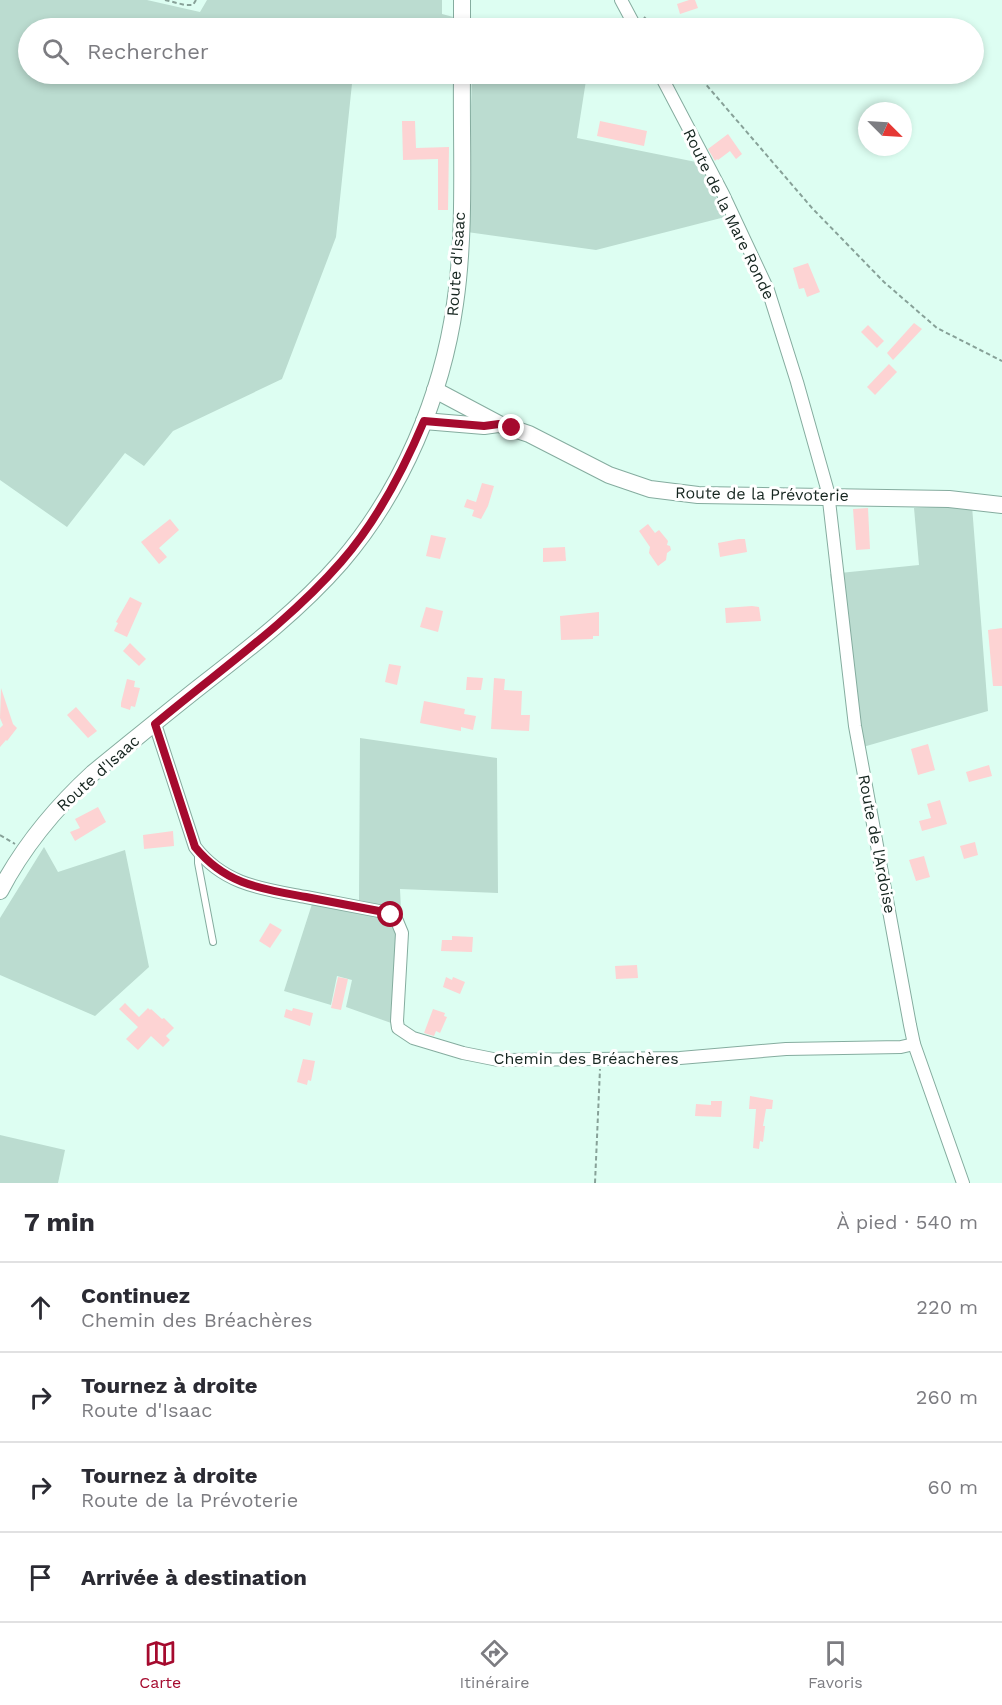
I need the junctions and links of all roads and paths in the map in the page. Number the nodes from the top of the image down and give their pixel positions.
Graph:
1 (165, 0) edge
2 (196, 0) edge
3 (462, 0) edge
4 (621, 0) edge
5 (462, 18) edge
6 (631, 18) edge
7 (462, 84) edge
8 (665, 84) edge
9 (706, 84) edge
10 (1002, 361) edge
11 (435, 390) junction
12 (424, 421) junction
13 (499, 424) junction
14 (828, 496) junction
15 (1002, 505) edge
16 (155, 724) junction
17 (0, 835) edge
18 (25, 849) junction
19 (198, 851) junction
20 (0, 891) edge
21 (213, 942) dead end
22 (914, 1044) junction
23 (600, 1059) junction
24 (595, 1183) edge
25 (963, 1183) edge

1 - 2 path
3 - 5 street
4 - 6 street
7 - 11 street, Route d'Isaac
8 - 14 street, Route de la Mare Ronde
9 - 10 path
11 - 12 street, Route d'Isaac
11 - 13 street, Route de la Prévoterie
12 - 13 street, Route de la Prévoterie
12 - 16 street, Route d'Isaac
13 - 14 street, Route de la Prévoterie
14 - 15 street, Route de la Prévoterie
14 - 22 street, Route de l'Ardoise
16 - 18 street, Route d'Isaac
16 - 19 street, Chemin des Bréachères
17 - 18 path
18 - 20 street, Route d'Isaac
19 - 21 lane
19 - 23 street, Chemin des Bréachères
22 - 23 street, Chemin des Bréachères
22 - 25 street, Route de l'Ardoise
23 - 24 path

